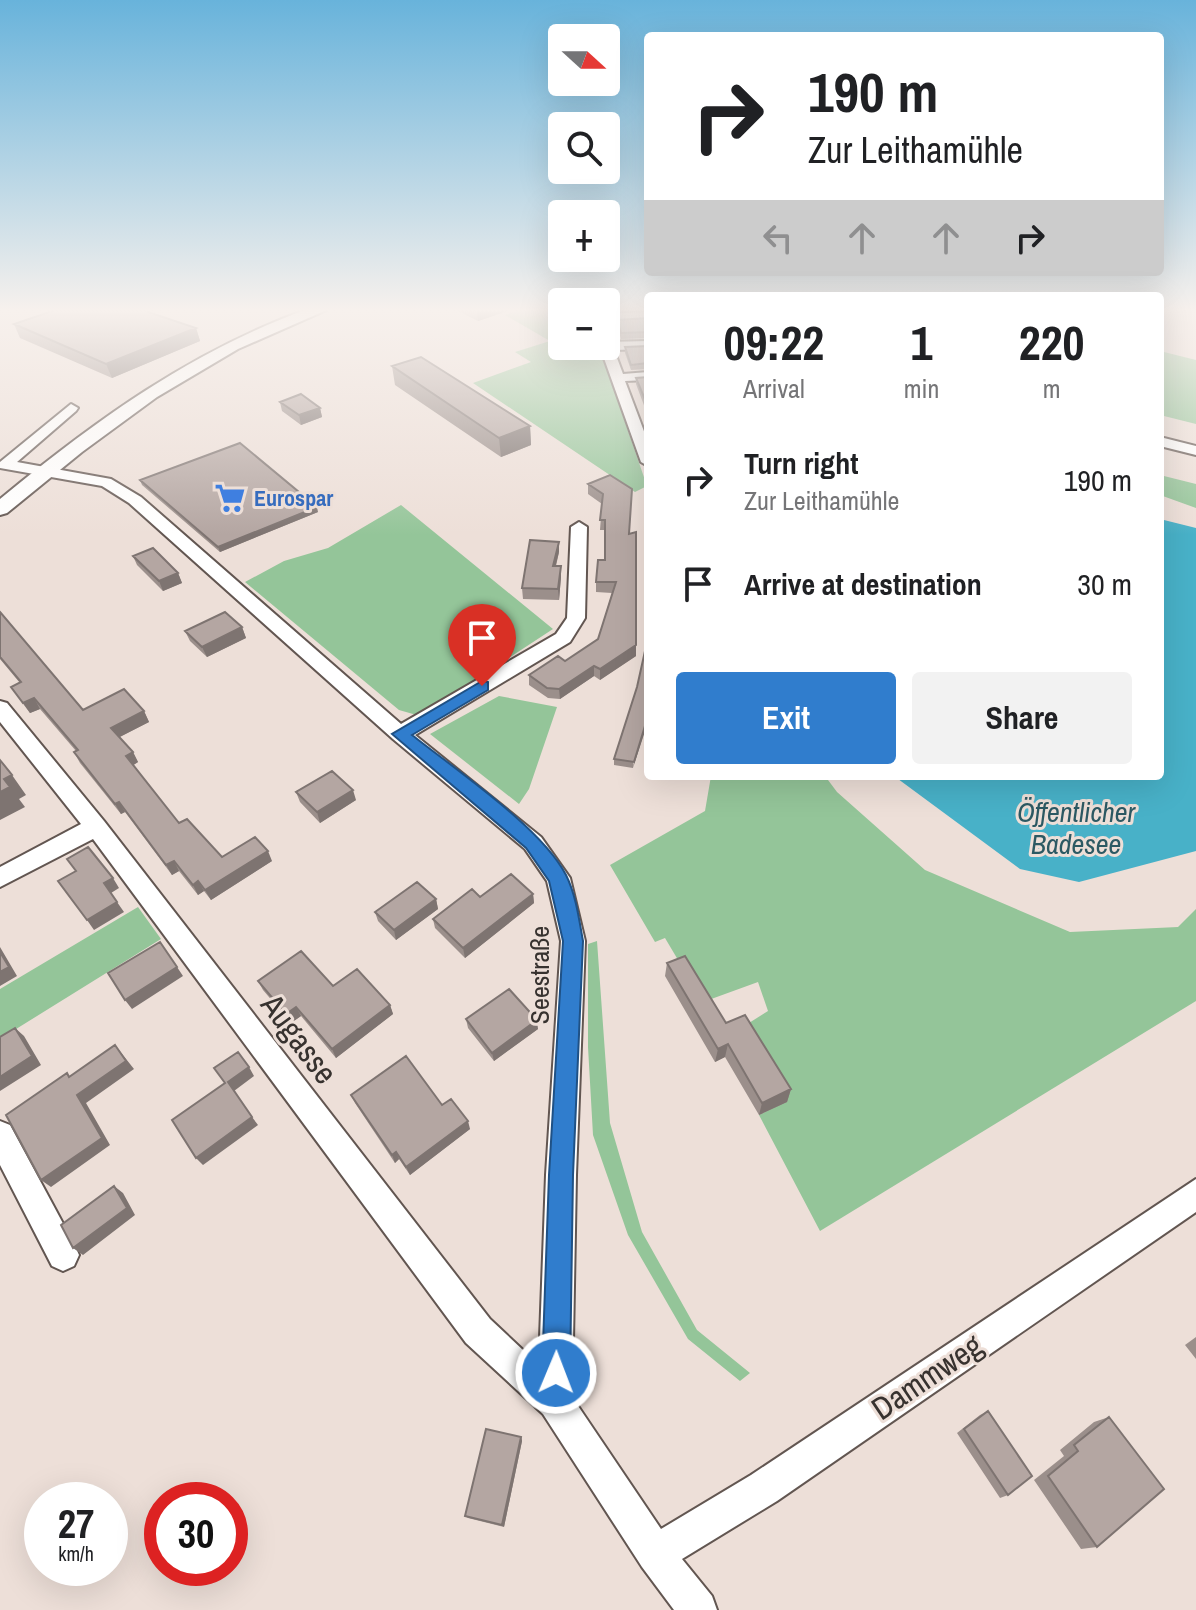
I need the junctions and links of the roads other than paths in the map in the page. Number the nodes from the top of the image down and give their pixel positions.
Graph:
1 (161, 384) edge
2 (619, 384) edge
3 (71, 408) dead end
4 (1164, 442) edge
5 (644, 451) edge
6 (1196, 451) edge
7 (2, 467) edge
8 (45, 471) junction
9 (0, 509) edge
10 (579, 527) dead end
11 (0, 708) edge
12 (400, 734) junction
13 (96, 827) junction
14 (0, 878) edge
15 (0, 1135) edge
16 (1195, 1197) edge
17 (63, 1255) dead end
18 (555, 1402) junction
19 (655, 1554) junction
20 (698, 1610) edge

1 - 8 main road
2 - 5 street
3 - 7 street
4 - 6 street
7 - 8 street, Seestraße
8 - 9 main road
8 - 12 street, Seestraße
10 - 12 street
11 - 13 street, Augasse
12 - 18 street, Seestraße
13 - 14 street
13 - 18 street, Augasse
15 - 17 street
16 - 19 street, Dammweg
18 - 19 street, Augasse
19 - 20 street, Augasse

